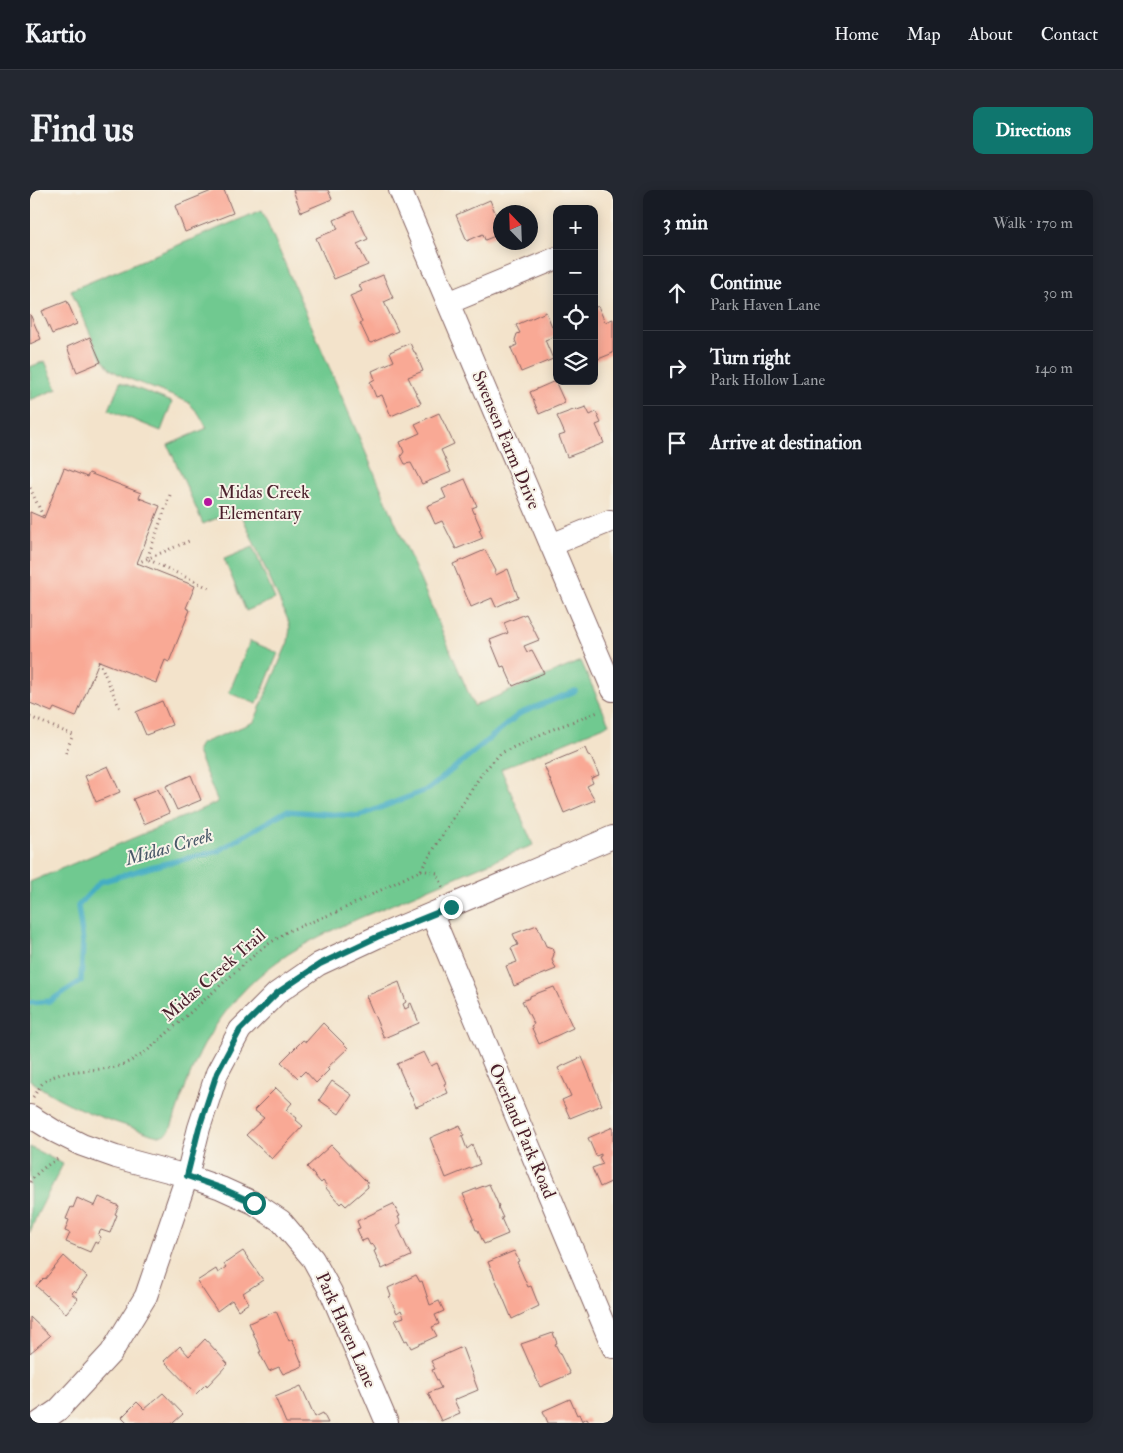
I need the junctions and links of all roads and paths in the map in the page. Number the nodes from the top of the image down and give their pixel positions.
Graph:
1 (400, 190) edge
2 (553, 260) edge
3 (448, 303) junction
4 (30, 488) edge
5 (170, 495) dead end
6 (44, 518) dead end
7 (610, 521) dead end
8 (189, 541) dead end
9 (551, 545) junction
10 (147, 559) junction
11 (137, 563) dead end
12 (209, 588) dead end
13 (99, 661) dead end
14 (613, 690) edge
15 (121, 711) dead end
16 (598, 712) dead end
17 (30, 717) edge
18 (64, 756) dead end
19 (613, 837) edge
20 (421, 870) junction
21 (442, 885) dead end
22 (432, 915) junction
23 (31, 1108) edge
24 (57, 1159) dead end
25 (187, 1176) junction
26 (30, 1182) edge
27 (613, 1347) edge
28 (39, 1423) edge
29 (387, 1423) edge

1 - 3 street, Swensen Farm Drive
2 - 3 street
3 - 9 street, Swensen Farm Drive
4 - 6 path
5 - 10 path
7 - 9 street
8 - 10 path
9 - 14 street, Swensen Farm Drive
10 - 11 path
10 - 12 path
13 - 15 path
16 - 20 path
17 - 18 path
19 - 22 street
20 - 21 path
20 - 23 path, Midas Creek Trail
22 - 25 street
22 - 27 street, Overland Park Road
23 - 25 street, Park Haven Lane
24 - 26 path
25 - 28 street
25 - 29 street, Park Haven Lane

